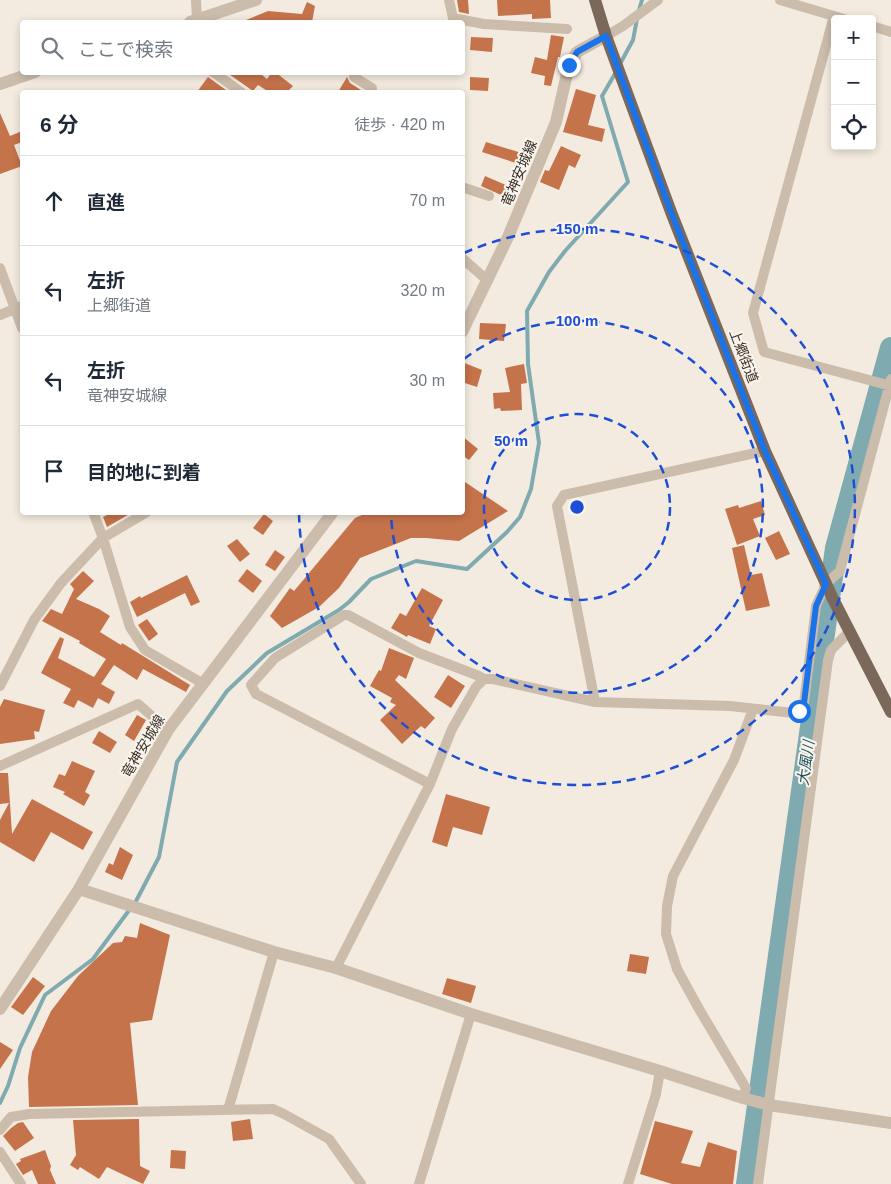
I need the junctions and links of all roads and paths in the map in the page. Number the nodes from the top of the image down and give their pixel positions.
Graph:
1 (196, 0) edge
2 (256, 0) edge
3 (449, 0) edge
4 (595, 0) edge
5 (658, 0) edge
6 (780, 0) edge
7 (832, 15) edge
8 (193, 20) edge
9 (196, 20) edge
10 (463, 20) edge
11 (465, 20) edge
12 (876, 27) edge
13 (567, 29) dead end
14 (891, 32) edge
15 (606, 36) junction
16 (831, 45) edge
17 (26, 75) edge
18 (217, 75) edge
19 (354, 77) dead end
20 (0, 84) edge
21 (238, 90) edge
22 (372, 90) edge
23 (465, 188) edge
24 (489, 196) dead end
25 (465, 261) edge
26 (0, 268) edge
27 (488, 280) junction
28 (19, 307) edge
29 (0, 314) edge
30 (465, 326) edge
31 (890, 383) edge
32 (765, 451) junction
33 (94, 515) edge
34 (142, 515) edge
35 (331, 515) edge
36 (103, 538) junction
37 (826, 584) junction
38 (850, 631) junction
39 (484, 679) junction
40 (202, 683) junction
41 (0, 686) edge
42 (595, 702) junction
43 (753, 709) junction
44 (891, 712) edge
45 (168, 730) junction
46 (0, 766) edge
47 (430, 784) junction
48 (78, 889) junction
49 (274, 952) junction
50 (336, 968) junction
51 (0, 1008) edge
52 (470, 1014) junction
53 (660, 1071) junction
54 (743, 1098) junction
55 (769, 1105) junction
56 (228, 1110) junction
57 (891, 1123) edge
58 (0, 1130) edge
59 (0, 1152) edge
60 (21, 1184) edge
61 (361, 1184) edge
62 (419, 1184) edge
63 (628, 1184) edge
64 (758, 1184) edge

1 - 8 street
2 - 9 street
3 - 10 street
4 - 15 main road, 上郷街道
5 - 15 street
6 - 7 street
11 - 13 street
12 - 14 street
15 - 27 street, 竜神安城線
15 - 32 main road, 上郷街道
16 - 31 street
17 - 20 street
18 - 21 street
19 - 22 street
23 - 24 street
25 - 27 street
26 - 28 street
27 - 30 street, 竜神安城線
28 - 29 street
31 - 37 street
32 - 37 main road, 上郷街道
32 - 42 street
33 - 36 street
34 - 36 street
35 - 40 street, 竜神安城線
36 - 40 street
36 - 41 street
37 - 38 main road, 上郷街道
37 - 43 street
38 - 44 main road, 上郷街道
38 - 55 street
39 - 42 street
39 - 47 street
39 - 47 street
40 - 45 street, 竜神安城線
42 - 43 street
43 - 54 street
45 - 46 street
45 - 48 street, 竜神安城線
47 - 50 street
48 - 49 street
48 - 51 street, 竜神安城線
49 - 50 street
49 - 56 street
50 - 52 street
52 - 53 street
52 - 62 street
53 - 54 street
53 - 63 street
54 - 55 street
55 - 57 street
55 - 64 street
56 - 58 street
56 - 61 street
59 - 60 street

